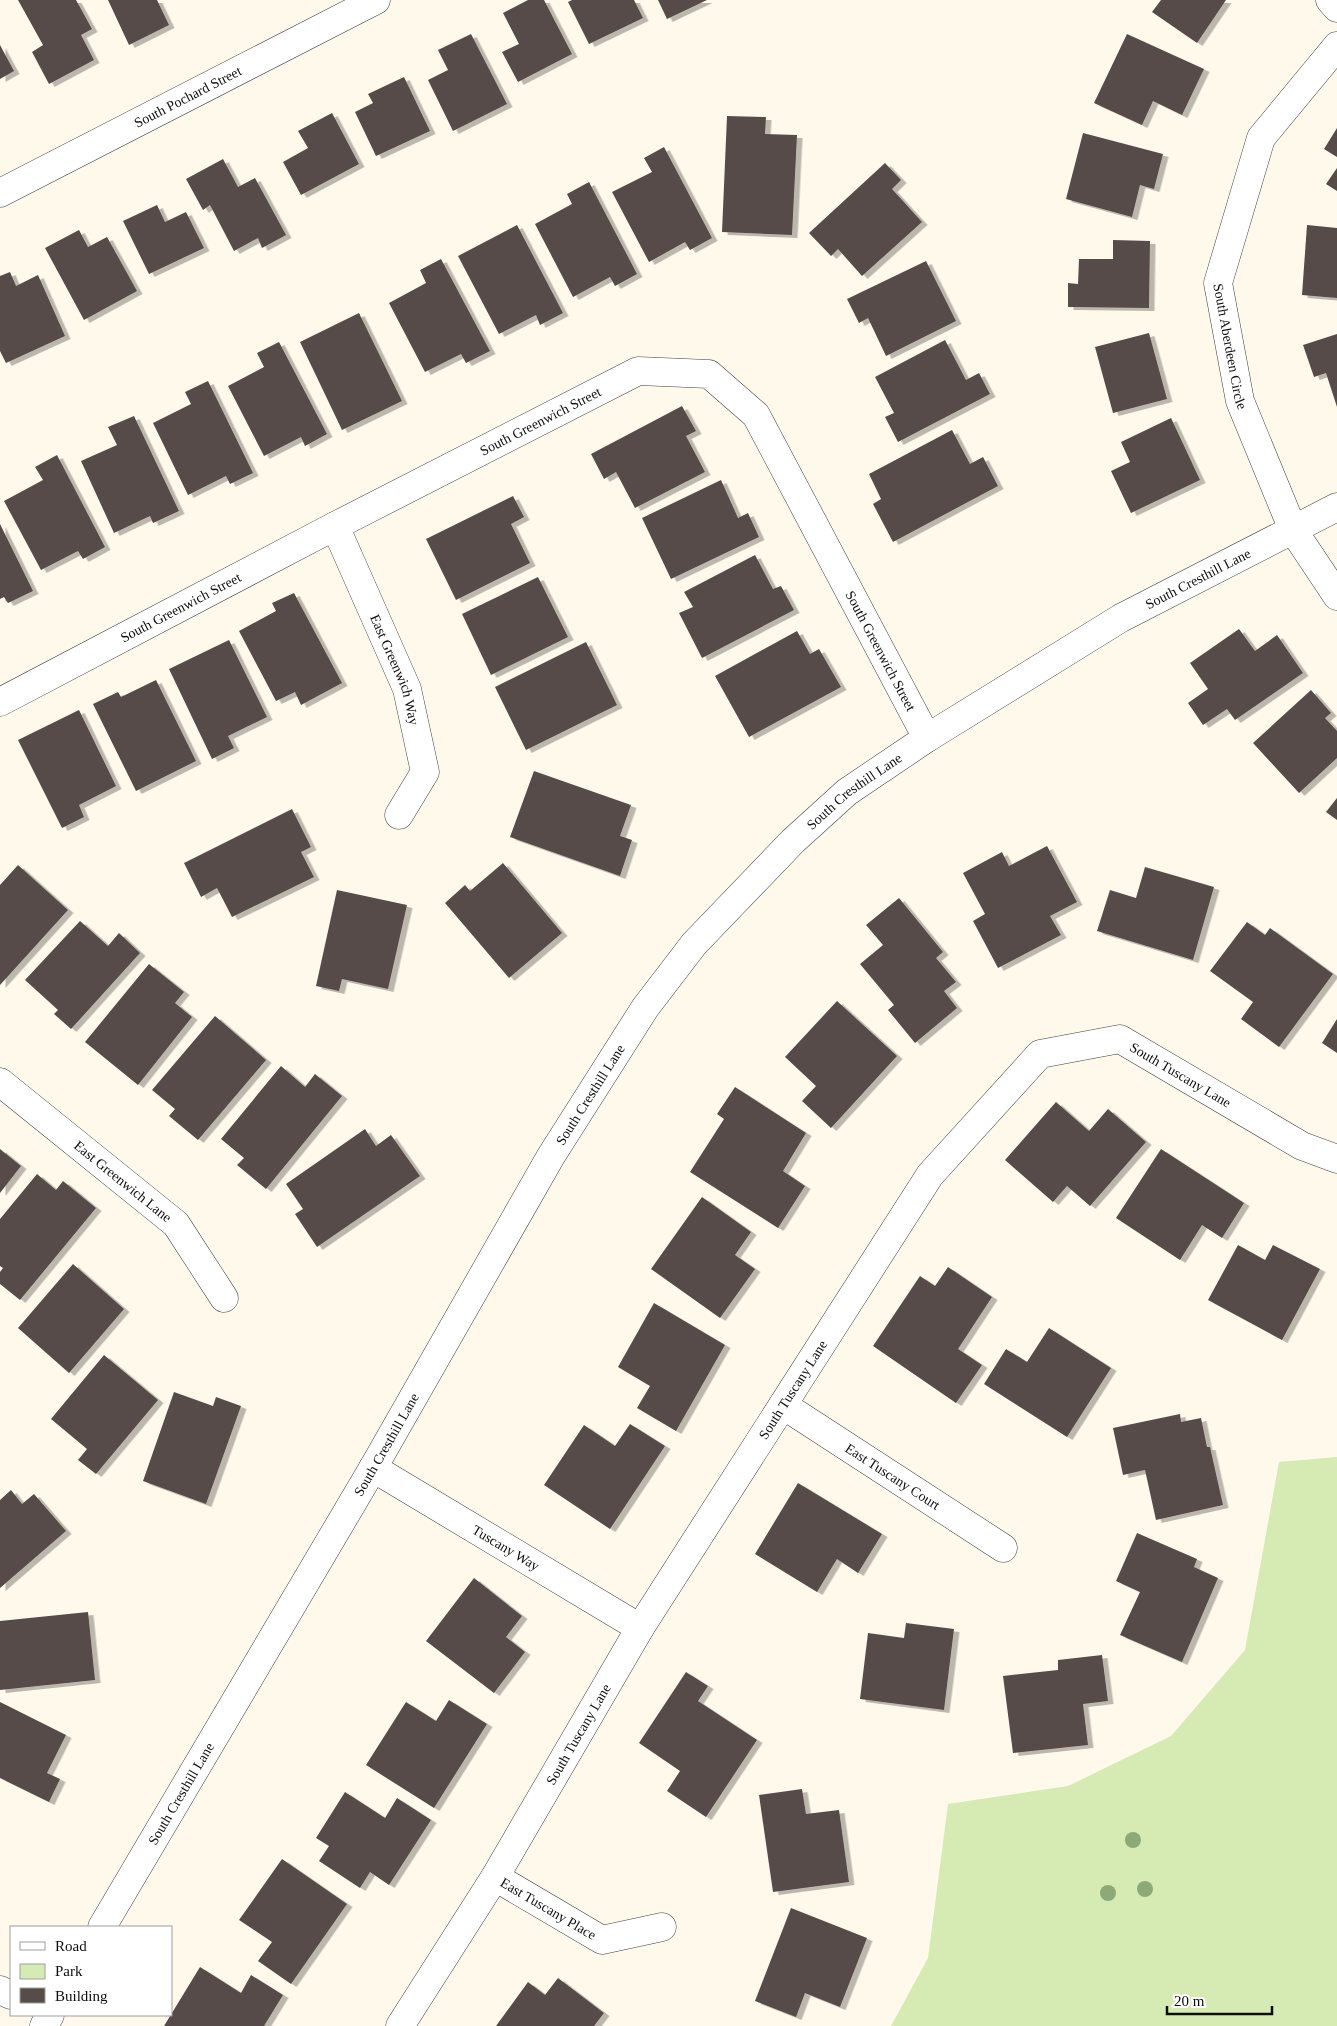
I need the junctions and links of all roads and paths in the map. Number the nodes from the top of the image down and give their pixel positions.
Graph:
1 (376, 0) edge
2 (1330, 0) edge
3 (1337, 8) edge
4 (1337, 46) edge
5 (0, 193) edge
6 (1337, 507) edge
7 (335, 526) junction
8 (1293, 530) junction
9 (1337, 596) edge
10 (0, 702) edge
11 (927, 738) junction
12 (399, 815) dead end
13 (0, 1082) edge
14 (1337, 1159) edge
15 (224, 1298) dead end
16 (783, 1405) junction
17 (373, 1468) junction
18 (1003, 1548) dead end
19 (640, 1628) junction
20 (495, 1877) junction
21 (103, 1926) edge
22 (662, 1927) dead end
23 (400, 2026) edge

1 - 5 street, South Pochard Street
2 - 3 street
4 - 8 street, South Aberdeen Circle
6 - 8 street, South Cresthill Lane
7 - 10 street, South Greenwich Street
7 - 11 street, South Greenwich Street
7 - 12 street, East Greenwich Way
8 - 9 street, South Aberdeen Circle
8 - 11 street, South Cresthill Lane
11 - 17 street, South Cresthill Lane
13 - 15 street, East Greenwich Lane
14 - 16 street, South Tuscany Lane
16 - 18 street, East Tuscany Court
16 - 19 street, South Tuscany Lane
17 - 19 street, Tuscany Way
17 - 21 street, South Cresthill Lane
19 - 20 street, South Tuscany Lane
20 - 22 street, East Tuscany Place
20 - 23 street, South Tuscany Lane

